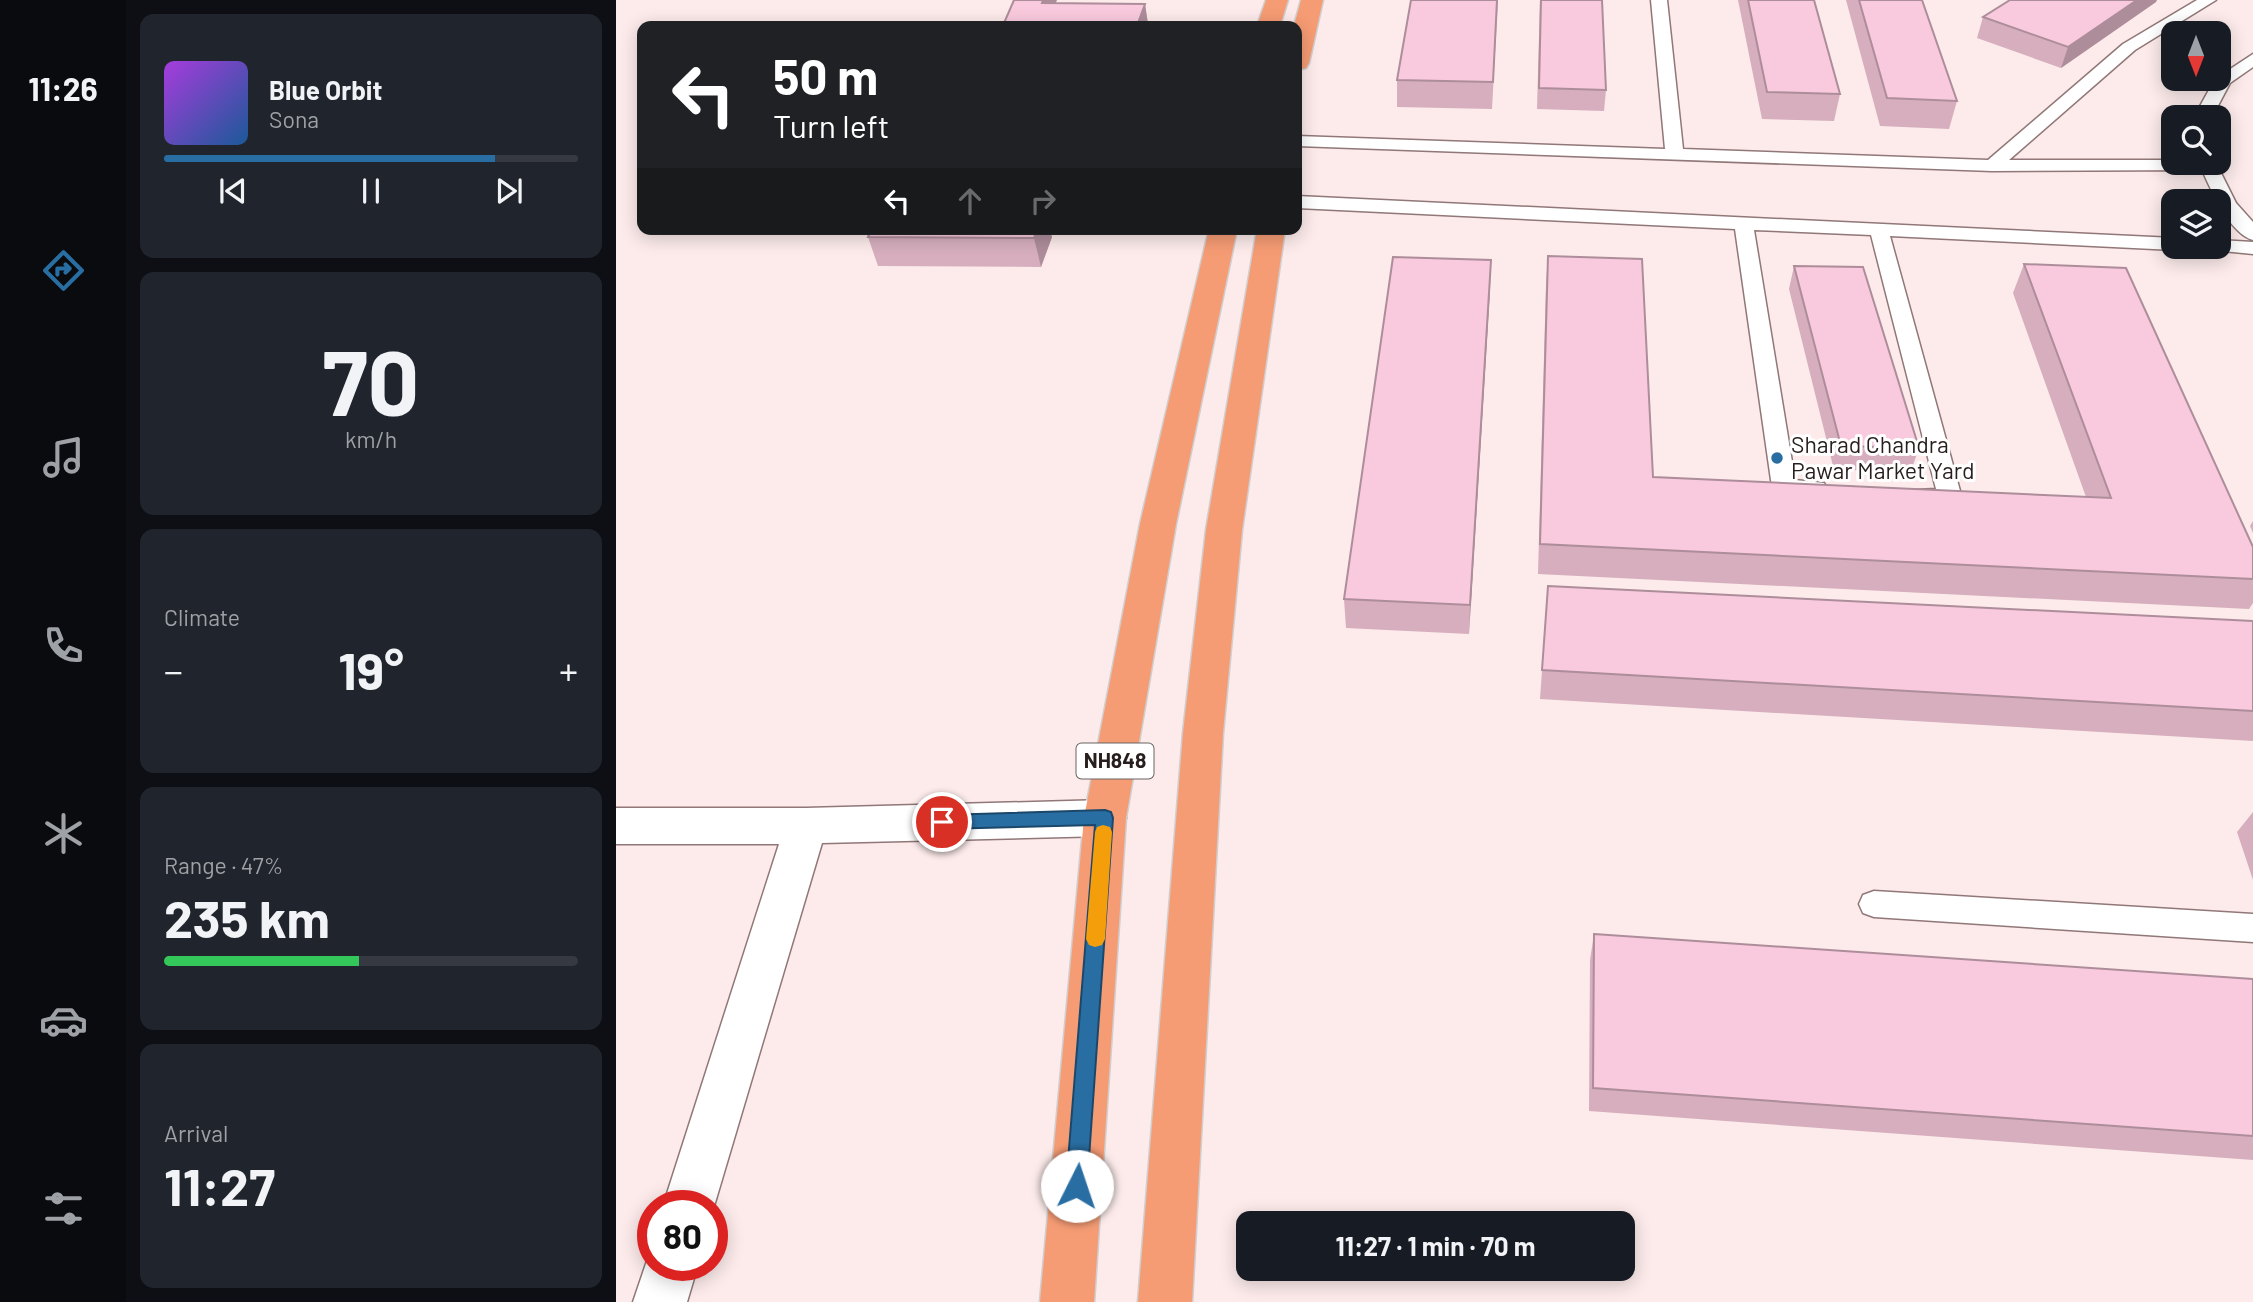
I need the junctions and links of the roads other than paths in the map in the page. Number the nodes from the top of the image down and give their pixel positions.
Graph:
1 (1277, 0) edge
2 (1312, 0) edge
3 (1659, 0) edge
4 (2208, 0) edge
5 (1271, 21) edge
6 (1302, 42) edge
7 (2253, 59) edge
8 (2209, 105) edge
9 (1302, 141) edge
10 (1675, 155) junction
11 (2161, 164) edge
12 (1992, 166) junction
13 (2213, 175) edge
14 (1302, 202) edge
15 (1744, 224) junction
16 (1879, 230) junction
17 (2253, 234) edge
18 (1222, 235) edge
19 (1270, 235) edge
20 (2161, 243) edge
21 (2231, 247) edge
22 (2253, 248) edge
23 (1839, 490) edge
24 (1909, 495) edge
25 (1105, 818) junction
26 (616, 826) edge
27 (806, 826) junction
28 (1874, 904) dead end
29 (2253, 928) edge
30 (694, 1190) edge
31 (666, 1281) edge
32 (660, 1302) edge
33 (1067, 1302) edge
34 (1165, 1302) edge

1 - 5 highway
2 - 6 highway
3 - 10 lane
4 - 12 lane
7 - 8 lane
9 - 10 lane
10 - 12 lane
11 - 12 lane
13 - 17 lane
14 - 15 lane
15 - 16 lane
15 - 23 lane
16 - 20 lane
16 - 24 lane
18 - 25 highway, NH848
19 - 34 highway
21 - 22 lane
25 - 27 street
25 - 33 highway, NH848
26 - 27 street
27 - 30 street
28 - 29 lane
31 - 32 street

